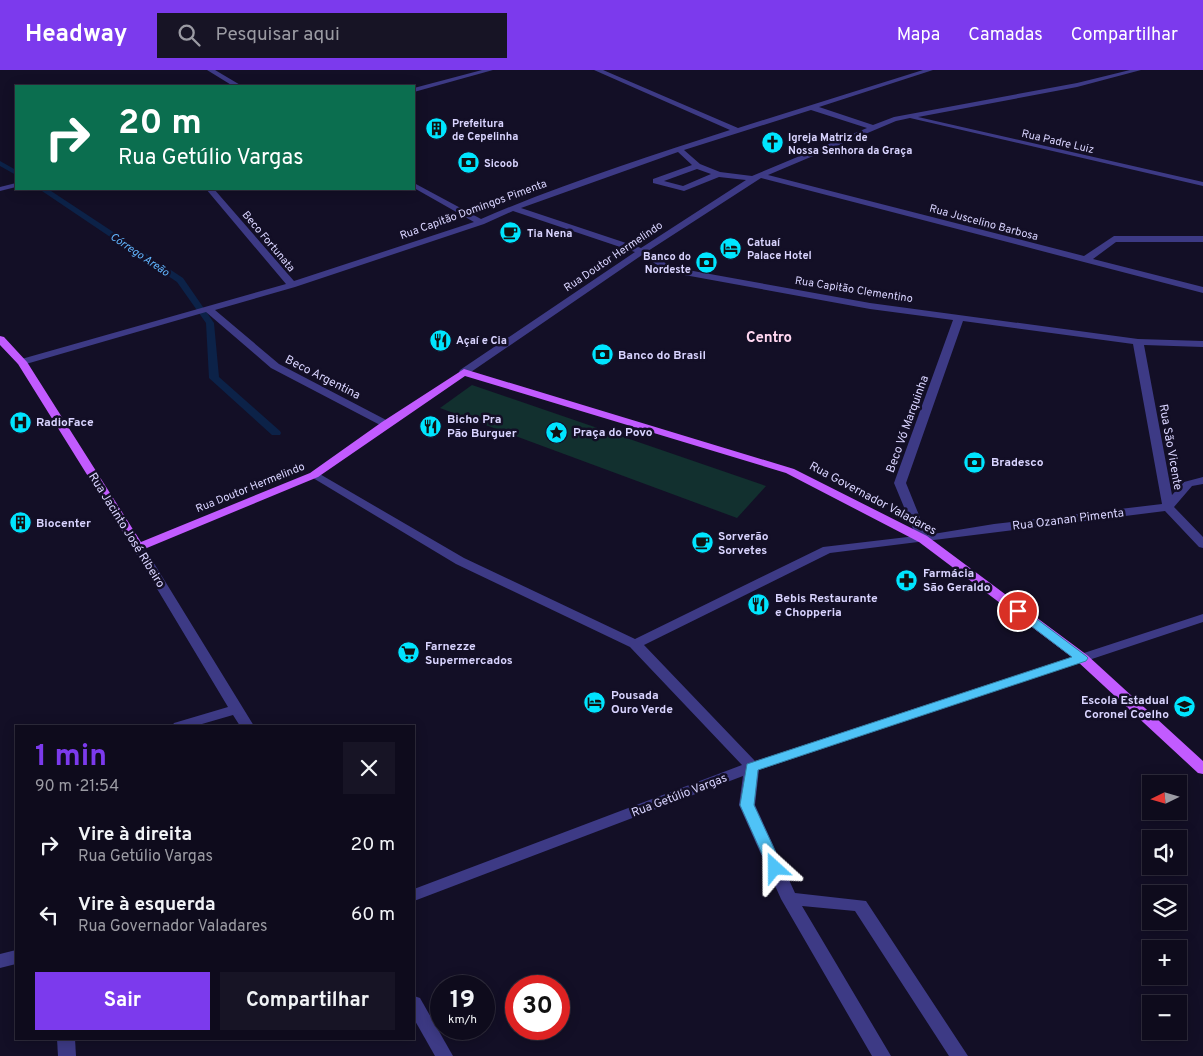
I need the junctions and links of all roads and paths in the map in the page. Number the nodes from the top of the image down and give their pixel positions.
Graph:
1 (210, 70) edge
2 (490, 70) edge
3 (597, 70) edge
4 (930, 70) edge
5 (1132, 71) edge
6 (236, 85) edge
7 (415, 90) edge
8 (810, 107) junction
9 (908, 117) junction
10 (872, 127) junction
11 (736, 130) junction
12 (679, 148) junction
13 (696, 166) junction
14 (718, 174) junction
15 (757, 177) junction
16 (1203, 184) edge
17 (415, 186) edge
18 (211, 190) edge
19 (513, 208) junction
20 (481, 222) junction
21 (1203, 239) edge
22 (642, 250) junction
23 (1085, 260) junction
24 (292, 285) junction
25 (1203, 290) edge
26 (205, 308) junction
27 (959, 318) junction
28 (0, 339) edge
29 (1138, 342) junction
30 (1203, 344) edge
31 (22, 362) junction
32 (464, 372) junction
33 (386, 424) junction
34 (314, 475) junction
35 (1203, 480) edge
36 (1168, 507) junction
37 (923, 539) junction
38 (1203, 544) edge
39 (138, 546) junction
40 (1203, 618) edge
41 (635, 644) junction
42 (1082, 658) junction
43 (238, 709) junction
44 (182, 725) edge
45 (246, 725) edge
46 (752, 767) junction
47 (1203, 769) edge
48 (415, 895) edge
49 (789, 900) junction
50 (15, 957) edge
51 (0, 961) edge
52 (415, 1005) edge
53 (66, 1040) edge
54 (68, 1056) edge
55 (444, 1056) edge
56 (882, 1056) edge
57 (959, 1056) edge

1 - 6 street
2 - 7 street
3 - 11 street
4 - 8 street, Rua Capitão Domingos Pimenta
5 - 9 street, Rua Doutor Hermelindo
8 - 10 street
8 - 11 street, Rua Capitão Domingos Pimenta
9 - 10 street, Rua Doutor Hermelindo
9 - 16 street, Rua Padre Luiz
10 - 15 street, Rua Doutor Hermelindo
11 - 12 street, Rua Capitão Domingos Pimenta
12 - 13 street
12 - 19 street, Rua Capitão Domingos Pimenta
13 - 14 street, Rua Juscelino Barbosa
13 - 14 street
14 - 15 street, Rua Juscelino Barbosa
15 - 22 street, Rua Doutor Hermelindo
15 - 23 street, Rua Juscelino Barbosa
17 - 20 street
18 - 24 street, Beco Fortunata
19 - 20 street, Rua Capitão Domingos Pimenta
19 - 22 street, Rua Capitão Clementino
20 - 24 street, Rua Capitão Domingos Pimenta
21 - 23 street
22 - 27 street, Rua Capitão Clementino
22 - 32 street, Rua Doutor Hermelindo
23 - 25 street, Rua Juscelino Barbosa
24 - 26 street, Rua Capitão Domingos Pimenta
26 - 31 street, Rua Capitão Domingos Pimenta
26 - 33 street, Beco Argentina
27 - 29 street, Rua Capitão Clementino
27 - 37 street, Beco Vó Marquinha
28 - 31 main road, Rua Jacinto José Ribeiro
29 - 30 street, Rua Capitão Clementino
29 - 36 street, Rua São Vicente
31 - 39 main road, Rua Jacinto José Ribeiro
32 - 33 main road, Rua Doutor Hermelindo
32 - 37 main road, Rua Governador Valadares
33 - 34 main road, Rua Doutor Hermelindo
34 - 39 main road, Rua Doutor Hermelindo
34 - 41 street
35 - 36 street
36 - 37 street, Rua Ozanan Pimenta
36 - 38 street, Rua São Vicente
37 - 41 street
37 - 42 main road, Rua Governador Valadares
39 - 43 street, Rua Jacinto José Ribeiro
40 - 42 street, Rua Getúlio Vargas
41 - 46 street
42 - 46 street, Rua Getúlio Vargas
42 - 47 main road, Rua Governador Valadares
43 - 44 street
43 - 45 street, Rua Jacinto José Ribeiro
46 - 48 street, Rua Getúlio Vargas
46 - 49 street
49 - 56 street
49 - 57 street
50 - 51 street
52 - 55 street
53 - 54 street

